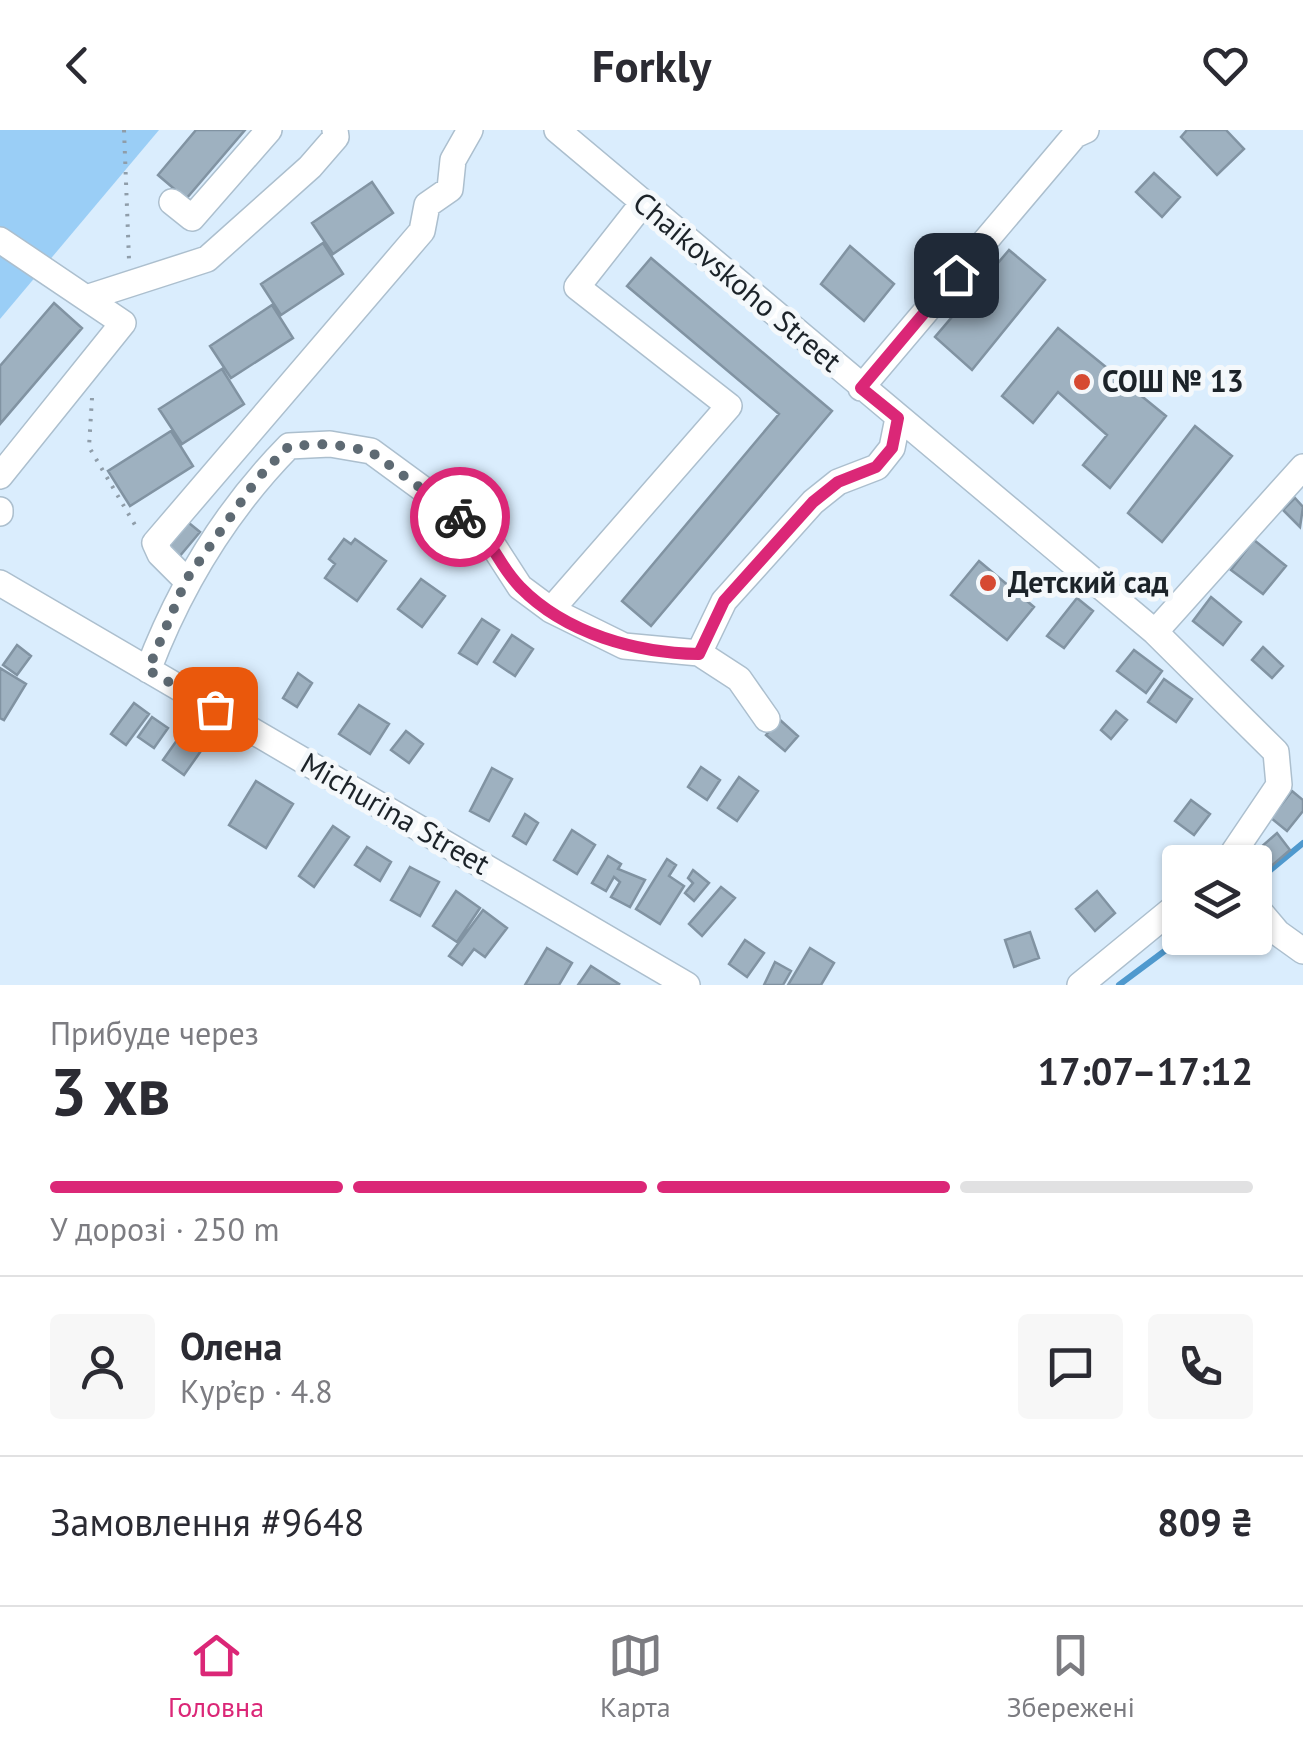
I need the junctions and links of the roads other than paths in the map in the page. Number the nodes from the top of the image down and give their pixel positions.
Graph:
1 (269, 130) edge
2 (335, 130) edge
3 (470, 130) edge
4 (557, 130) edge
5 (1086, 130) edge
6 (172, 202) dead end
7 (643, 203) junction
8 (0, 240) edge
9 (86, 298) junction
10 (861, 388) junction
11 (898, 418) junction
12 (1303, 467) edge
13 (0, 476) edge
14 (186, 580) junction
15 (0, 584) edge
16 (551, 610) junction
17 (1155, 632) junction
18 (699, 654) junction
19 (148, 670) junction
20 (767, 719) dead end
21 (1237, 845) edge
22 (1162, 918) edge
23 (1272, 926) edge
24 (1303, 950) edge
25 (687, 985) edge
26 (1080, 985) edge

1 - 6 street
2 - 9 street
3 - 14 street
4 - 7 street, Chaikovskoho Street
5 - 10 street
7 - 10 street, Chaikovskoho Street
7 - 16 street
8 - 9 street
9 - 13 street
10 - 11 street, Chaikovskoho Street
11 - 17 street, Chaikovskoho Street
11 - 18 street
12 - 17 street
14 - 16 street
14 - 19 street
15 - 19 street, Michurina Street
16 - 18 street
17 - 21 street, Chaikovskoho Street
18 - 20 street
19 - 25 street, Michurina Street
22 - 26 street
23 - 24 street

